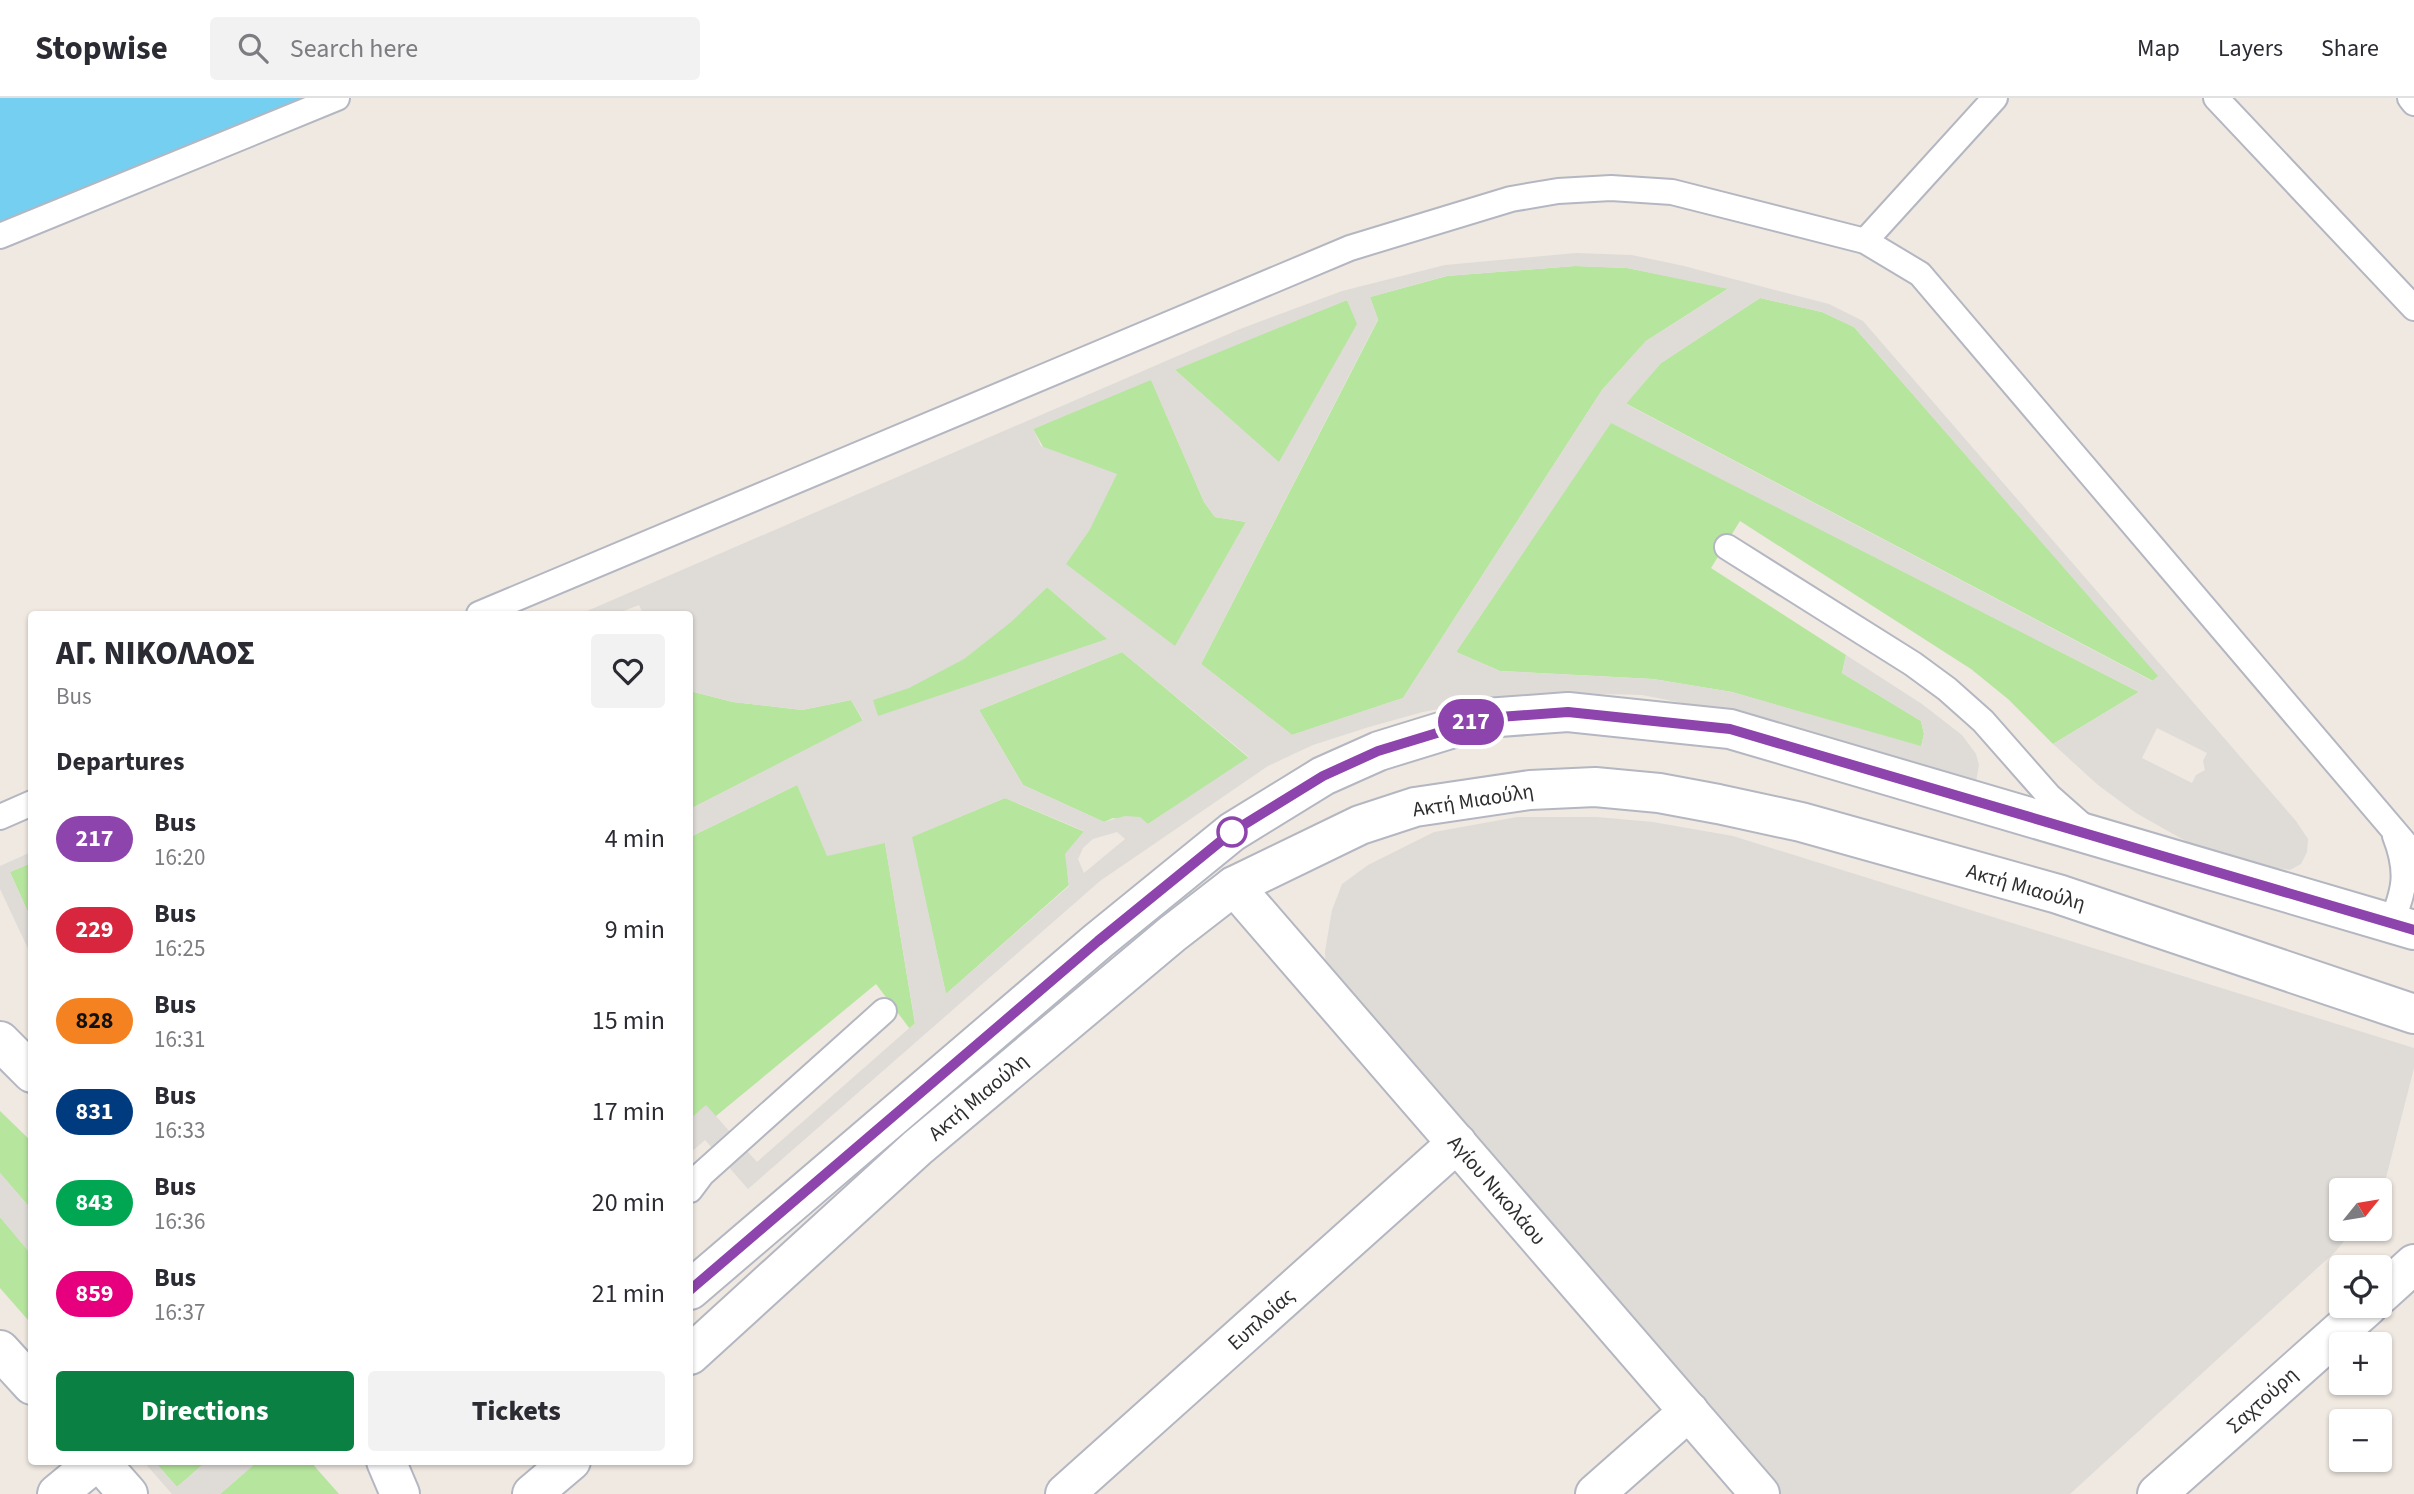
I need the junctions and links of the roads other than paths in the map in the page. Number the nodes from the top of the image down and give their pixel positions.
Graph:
1 (337, 98) edge
2 (1995, 98) edge
3 (2216, 98) edge
4 (2410, 98) edge
5 (2414, 103) edge
6 (0, 236) edge
7 (1865, 241) junction
8 (2414, 308) edge
9 (1727, 547) dead end
10 (486, 611) edge
11 (28, 805) edge
12 (0, 817) edge
13 (2393, 829) junction
14 (2101, 841) junction
15 (2414, 854) edge
16 (1234, 886) junction
17 (2402, 928) edge
18 (884, 1011) dead end
19 (2414, 1014) edge
20 (0, 1041) edge
21 (28, 1069) edge
22 (1457, 1143) junction
23 (693, 1186) edge
24 (2414, 1264) edge
25 (2392, 1284) edge
26 (693, 1287) edge
27 (2355, 1318) edge
28 (0, 1350) edge
29 (693, 1352) edge
30 (28, 1381) edge
31 (1689, 1411) junction
32 (93, 1465) edge
33 (102, 1465) edge
34 (388, 1465) edge
35 (565, 1465) edge
36 (57, 1494) edge
37 (128, 1494) edge
38 (400, 1494) edge
39 (532, 1494) edge
40 (1065, 1494) edge
41 (1595, 1494) edge
42 (1760, 1494) edge
43 (2157, 1494) edge

1 - 6 lane
2 - 7 lane
3 - 8 lane
4 - 5 lane
7 - 10 lane
7 - 13 lane
9 - 14 lane
11 - 12 lane
13 - 15 lane
13 - 17 lane
14 - 17 main road, Ακτή Μιαούλη
14 - 26 main road, Ακτή Μιαούλη
16 - 19 main road, Ακτή Μιαούλη
16 - 22 main road, Αγίου Νικολάου
16 - 29 main road, Ακτή Μιαούλη
18 - 23 lane
20 - 21 main road
22 - 31 main road, Αγίου Νικολάου
22 - 40 main road, Ευπλοίας
24 - 25 main road
27 - 43 main road, Σαχτούρη
28 - 30 main road
31 - 41 main road
31 - 42 main road, Αγίου Νικολάου
32 - 36 main road
33 - 37 main road
34 - 38 main road
35 - 39 main road

